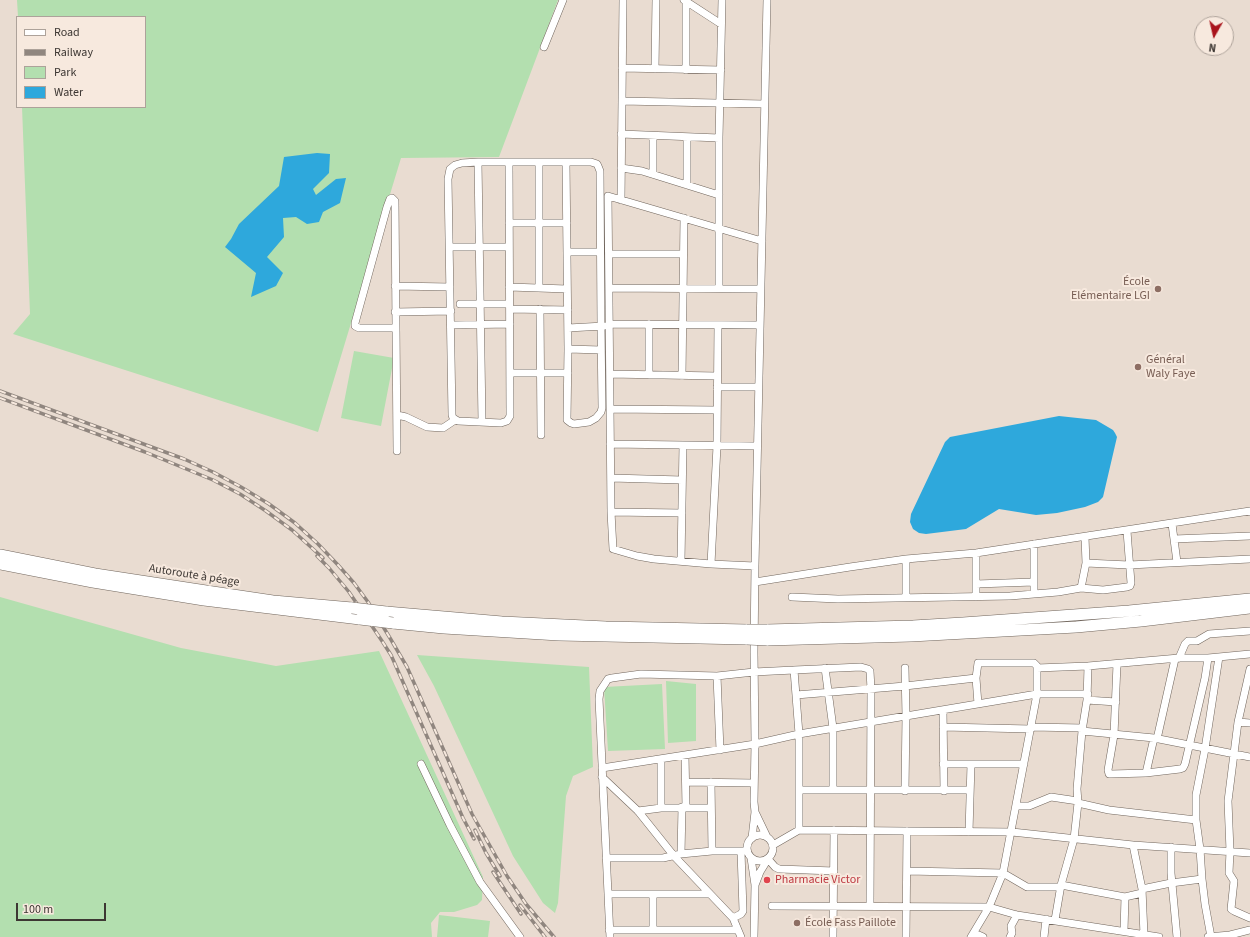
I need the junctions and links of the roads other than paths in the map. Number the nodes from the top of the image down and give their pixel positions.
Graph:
1 (563, 0) edge
2 (623, 0) edge
3 (656, 0) edge
4 (722, 0) edge
5 (766, 0) edge
6 (685, 1) edge
7 (722, 24) junction
8 (544, 47) dead end
9 (622, 68) junction
10 (655, 69) junction
11 (686, 70) junction
12 (721, 70) junction
13 (622, 100) junction
14 (720, 104) junction
15 (764, 104) junction
16 (621, 134) junction
17 (653, 136) junction
18 (687, 137) junction
19 (719, 138) junction
20 (478, 162) junction
21 (509, 162) junction
22 (539, 162) junction
23 (566, 162) junction
24 (621, 168) junction
25 (653, 174) junction
26 (687, 185) junction
27 (719, 194) junction
28 (621, 200) junction
29 (684, 218) junction
30 (509, 223) junction
31 (538, 223) junction
32 (567, 223) junction
33 (720, 229) junction
34 (762, 241) junction
35 (450, 247) junction
36 (479, 247) junction
37 (509, 247) junction
38 (567, 252) junction
39 (600, 252) junction
40 (609, 254) junction
41 (683, 254) junction
42 (395, 286) junction
43 (450, 287) junction
44 (509, 287) junction
45 (539, 288) junction
46 (609, 288) junction
47 (684, 288) junction
48 (719, 288) junction
49 (567, 289) junction
50 (760, 289) junction
51 (480, 303) junction
52 (460, 304) dead end
53 (510, 306) junction
54 (540, 309) junction
55 (568, 310) junction
56 (451, 311) junction
57 (395, 312) junction
58 (510, 324) junction
59 (649, 324) junction
60 (683, 324) junction
61 (451, 325) junction
62 (480, 325) junction
63 (609, 325) junction
64 (718, 325) junction
65 (760, 325) junction
66 (601, 326) junction
67 (395, 328) junction
68 (568, 328) junction
69 (568, 350) junction
70 (601, 350) junction
71 (510, 373) junction
72 (540, 373) junction
73 (568, 373) junction
74 (610, 374) junction
75 (649, 375) junction
76 (682, 376) junction
77 (717, 376) junction
78 (717, 387) junction
79 (758, 387) junction
80 (610, 409) junction
81 (717, 410) junction
82 (397, 415) junction
83 (455, 420) junction
84 (482, 422) junction
85 (541, 435) dead end
86 (610, 444) junction
87 (683, 445) junction
88 (717, 446) junction
89 (757, 446) junction
90 (397, 451) dead end
91 (611, 478) junction
92 (682, 480) junction
93 (611, 512) junction
94 (1250, 512) edge
95 (682, 513) junction
96 (1172, 524) junction
97 (1127, 531) junction
98 (1250, 536) edge
99 (1085, 537) junction
100 (1174, 539) junction
101 (1034, 544) junction
102 (976, 553) junction
103 (0, 555) edge
104 (1250, 559) edge
105 (906, 560) junction
106 (681, 561) junction
107 (1176, 562) junction
108 (1086, 563) junction
109 (0, 564) edge
110 (711, 564) junction
111 (1129, 565) junction
112 (755, 566) junction
113 (755, 582) junction
114 (1034, 582) junction
115 (976, 584) junction
116 (1081, 588) junction
117 (1034, 594) junction
118 (792, 597) dead end
119 (976, 597) junction
120 (906, 598) junction
121 (1250, 599) edge
122 (1250, 608) edge
123 (1250, 631) edge
124 (747, 635) junction
125 (767, 635) junction
126 (1250, 654) edge
127 (1219, 657) junction
128 (1208, 658) junction
129 (1177, 659) junction
130 (1117, 664) junction
131 (1088, 666) junction
132 (825, 668) junction
133 (905, 668) dead end
134 (1037, 668) junction
135 (1250, 669) edge
136 (794, 670) junction
137 (754, 672) junction
138 (717, 676) junction
139 (976, 678) junction
140 (905, 686) junction
141 (871, 689) junction
142 (828, 692) junction
143 (1037, 694) junction
144 (796, 695) junction
145 (1087, 697) junction
146 (1116, 702) junction
147 (978, 704) junction
148 (943, 710) junction
149 (906, 716) junction
150 (871, 722) junction
151 (1238, 722) junction
152 (1250, 724) edge
153 (943, 727) junction
154 (834, 728) junction
155 (1031, 728) junction
156 (1082, 729) junction
157 (799, 734) junction
158 (1114, 735) junction
159 (1155, 739) junction
160 (755, 744) junction
161 (1189, 746) junction
162 (1205, 749) junction
163 (720, 750) junction
164 (1234, 754) junction
165 (686, 755) junction
166 (1250, 757) edge
167 (662, 759) junction
168 (421, 764) dead end
169 (943, 764) junction
170 (971, 764) junction
171 (1024, 764) junction
172 (602, 768) junction
173 (1146, 773) junction
174 (602, 776) junction
175 (686, 782) junction
176 (711, 782) junction
177 (754, 783) junction
178 (799, 790) junction
179 (833, 790) junction
180 (870, 790) junction
181 (970, 790) junction
182 (904, 791) junction
183 (944, 791) junction
184 (1078, 802) junction
185 (1016, 806) junction
186 (684, 807) junction
187 (661, 808) junction
188 (711, 808) junction
189 (638, 811) junction
190 (755, 812) junction
191 (1196, 820) junction
192 (799, 830) junction
193 (834, 830) junction
194 (870, 831) junction
195 (907, 831) junction
196 (969, 832) junction
197 (1012, 832) junction
198 (767, 837) junction
199 (752, 838) junction
200 (1074, 839) junction
201 (773, 845) junction
202 (1132, 845) junction
203 (1171, 847) junction
204 (1200, 849) junction
205 (712, 851) junction
206 (744, 851) junction
207 (1230, 851) junction
208 (1250, 853) edge
209 (678, 855) junction
210 (606, 858) junction
211 (751, 858) junction
212 (768, 859) junction
213 (834, 871) junction
214 (907, 871) junction
215 (1003, 873) junction
216 (1202, 879) junction
217 (1171, 883) junction
218 (755, 885) junction
219 (1061, 886) junction
220 (1142, 891) junction
221 (608, 894) junction
222 (653, 894) junction
223 (710, 894) junction
224 (1125, 897) junction
225 (772, 906) dead end
226 (833, 906) junction
227 (870, 906) junction
228 (906, 906) junction
229 (989, 907) junction
230 (1017, 915) junction
231 (733, 918) junction
232 (1250, 918) edge
233 (1046, 919) junction
234 (1055, 920) junction
235 (1249, 929) edge
236 (653, 930) junction
237 (1124, 931) junction
238 (610, 933) edge
239 (688, 934) edge
240 (740, 934) edge
241 (973, 935) edge
242 (1144, 935) junction
243 (1230, 936) edge
244 (520, 937) edge
245 (754, 937) edge
246 (833, 937) edge
247 (906, 937) edge
248 (983, 937) edge
249 (1010, 937) edge
250 (1044, 937) edge
251 (1159, 937) edge
252 (1177, 937) edge
253 (1208, 937) edge
254 (1211, 937) edge

1 - 8 street
2 - 9 street
3 - 10 street
4 - 7 street
5 - 15 street
6 - 7 street
6 - 11 street
7 - 12 street
9 - 10 street
9 - 13 street
10 - 11 street
11 - 12 street
12 - 14 street
13 - 14 street
13 - 16 street
14 - 15 street
14 - 19 street
15 - 34 street
16 - 17 street
16 - 24 street
17 - 18 street
17 - 25 street
18 - 19 street
18 - 26 street
19 - 27 street
20 - 21 street
20 - 35 street
20 - 36 street
21 - 22 street
21 - 30 street
22 - 23 street
22 - 31 street
23 - 32 street
23 - 39 street
24 - 25 street
24 - 28 street
25 - 26 street
26 - 27 street
27 - 33 street
28 - 29 street
28 - 40 street
29 - 33 street
29 - 41 street
30 - 31 street
30 - 37 street
31 - 32 street
31 - 45 street
32 - 38 street
33 - 34 street
33 - 48 street
34 - 50 street
35 - 36 street
35 - 43 street
36 - 37 street
36 - 51 street
37 - 44 street
38 - 39 street
38 - 49 street
39 - 66 street
40 - 41 street
40 - 46 street
41 - 47 street
42 - 43 street
42 - 57 street
42 - 67 street
43 - 56 street
44 - 45 street
44 - 53 street
45 - 49 street
46 - 47 street
46 - 63 street
47 - 48 street
47 - 60 street
48 - 50 street
49 - 55 street
50 - 65 street
51 - 52 street
51 - 53 street
51 - 62 street
53 - 54 street
53 - 58 street
54 - 55 street
54 - 72 street
55 - 68 street
56 - 57 street
56 - 61 street
57 - 67 street
58 - 62 street
58 - 71 street
59 - 60 street
59 - 63 street
59 - 75 street
60 - 64 street
60 - 76 street
61 - 62 street
61 - 83 street
62 - 84 street
63 - 66 street
63 - 74 street
64 - 65 street
64 - 77 street
65 - 79 street
66 - 68 street
66 - 70 street
67 - 82 street
68 - 69 street
69 - 70 street
69 - 73 street
70 - 73 street
71 - 72 street
71 - 84 street
72 - 73 street
72 - 85 street
74 - 75 street
74 - 80 street
75 - 76 street
76 - 77 street
77 - 78 street
78 - 79 street
78 - 81 street
79 - 89 street
80 - 81 street
80 - 86 street
81 - 88 street
82 - 83 street
82 - 90 street
83 - 84 street
86 - 87 street
86 - 91 street
87 - 88 street
87 - 92 street
88 - 89 street
88 - 110 street
89 - 112 street
91 - 92 street
91 - 93 street
92 - 95 street
93 - 95 street
93 - 106 street
94 - 96 street
95 - 106 street
96 - 97 street
96 - 100 street
97 - 99 street
97 - 111 street
98 - 100 street
99 - 101 street
99 - 108 street
100 - 107 street
101 - 102 street
101 - 114 street
102 - 105 street
102 - 115 street
103 - 124 highway, Autoroute à péage, bridge
104 - 107 street
105 - 113 street
105 - 120 street
106 - 110 street
107 - 111 street
108 - 111 street
108 - 116 street
109 - 124 highway, bridge
110 - 112 street
111 - 116 street
112 - 113 street
113 - 137 street
114 - 115 street
114 - 117 street
115 - 119 street
116 - 117 street
117 - 119 street
118 - 120 street
119 - 120 street
121 - 125 highway
122 - 125 highway
123 - 129 street
124 - 125 highway, bridge
126 - 127 street
127 - 128 street
127 - 162 street
128 - 129 street
128 - 161 street
129 - 130 street
129 - 159 street
130 - 131 street
130 - 146 street
131 - 134 street
131 - 145 street
132 - 136 street
132 - 141 street
132 - 142 street
133 - 140 street
134 - 139 street
134 - 143 street
135 - 151 street
136 - 137 street
136 - 144 street
137 - 138 street
137 - 160 street
138 - 163 street
138 - 172 street
139 - 140 street
139 - 147 street
140 - 141 street
140 - 149 street
141 - 142 street
141 - 150 street
142 - 144 street
142 - 154 street
143 - 145 street
143 - 147 street
143 - 155 street
144 - 157 street
145 - 146 street
145 - 156 street
146 - 158 street
147 - 148 street
148 - 149 street
148 - 153 street
149 - 150 street
149 - 182 street
150 - 154 street
150 - 180 street
151 - 152 street
151 - 164 street
153 - 155 street
153 - 169 street
154 - 157 street
154 - 179 street
155 - 156 street
155 - 171 street
156 - 158 street
156 - 184 street
157 - 160 street
157 - 178 street
158 - 159 street
158 - 173 street
159 - 161 street
159 - 173 street
160 - 163 street
160 - 177 street
161 - 162 street
161 - 173 street
162 - 164 street
162 - 191 street
163 - 165 street
164 - 166 street
164 - 207 street
165 - 167 street
165 - 175 street
167 - 172 street
167 - 187 street
168 - 244 street
169 - 170 street
169 - 183 street
170 - 171 street
170 - 181 street
171 - 185 street
172 - 174 street
174 - 189 street
174 - 210 street
175 - 176 street
175 - 186 street
176 - 177 street
176 - 188 street
177 - 190 street
178 - 179 street
178 - 192 street
179 - 180 street
180 - 182 street
180 - 194 street
181 - 183 street
181 - 196 street
182 - 183 street
184 - 185 street
184 - 191 street
184 - 200 street
185 - 197 street
186 - 187 street
186 - 188 street
186 - 209 street
187 - 189 street
188 - 205 street
189 - 209 street
190 - 198 street
190 - 199 street
191 - 204 street
192 - 193 street
192 - 201 street
193 - 194 street
193 - 213 street
194 - 195 street
194 - 227 street
195 - 196 street
195 - 214 street
196 - 197 street
197 - 200 street
197 - 215 street
198 - 199 street
198 - 201 street
199 - 206 street
200 - 202 street
200 - 219 street
201 - 212 street
202 - 203 street
202 - 220 street
203 - 204 street
203 - 217 street
204 - 207 street
204 - 216 street
205 - 206 street
205 - 209 street
206 - 211 street
206 - 231 street
207 - 208 street
207 - 232 street
209 - 210 street
209 - 223 street
210 - 221 street
211 - 212 street
211 - 218 street
212 - 213 street
212 - 218 street
213 - 226 street
214 - 215 street
214 - 228 street
215 - 219 street
215 - 229 street
216 - 217 street
216 - 254 street
217 - 220 street
217 - 252 street
218 - 245 street
219 - 224 street
219 - 234 street
220 - 224 street
220 - 242 street
221 - 222 street
221 - 238 street
222 - 223 street
222 - 236 street
223 - 231 street
224 - 237 street
225 - 226 street
226 - 227 street
226 - 246 street
227 - 228 street
228 - 229 street
228 - 247 street
229 - 230 street
229 - 241 street
230 - 233 street
230 - 249 street
231 - 240 street
233 - 234 street
233 - 250 street
234 - 237 street
235 - 243 street
236 - 238 street
236 - 239 street
237 - 242 street
239 - 240 street
241 - 248 street
242 - 251 street
243 - 254 street
253 - 254 street

